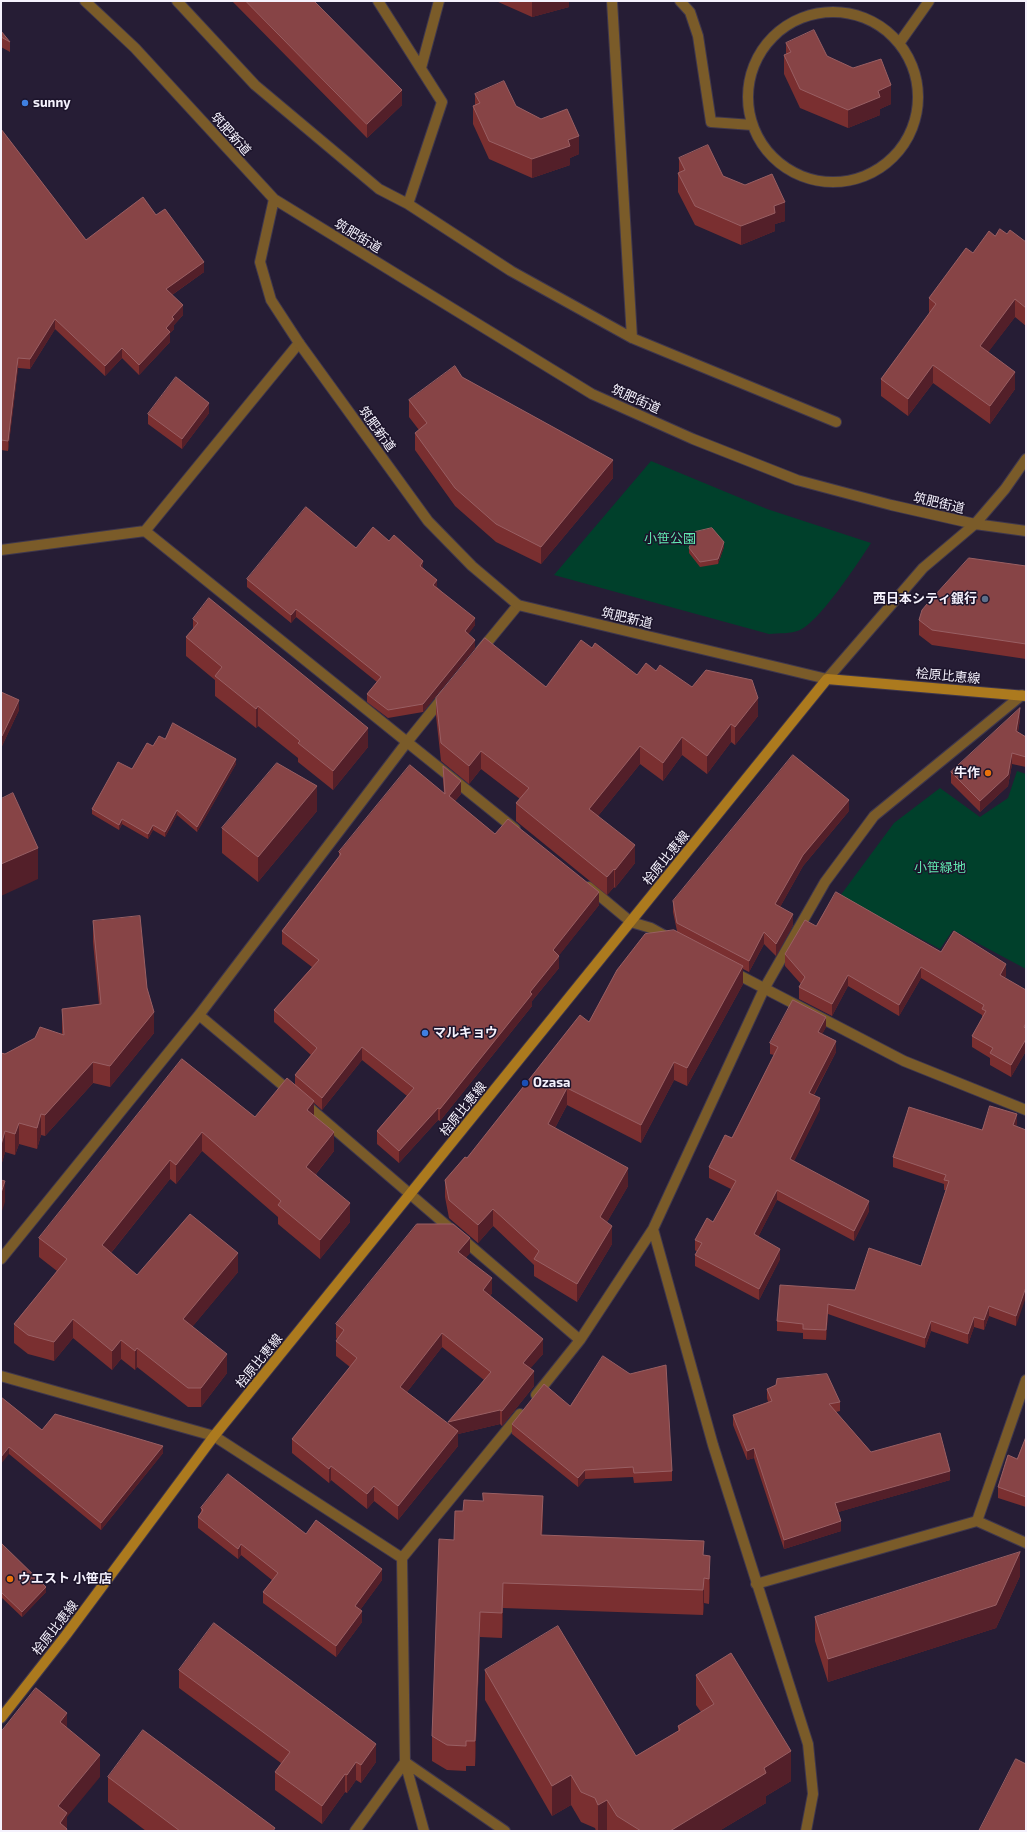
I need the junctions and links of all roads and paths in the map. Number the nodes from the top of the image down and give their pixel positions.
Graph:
1 (85, 1) edge
2 (177, 1) edge
3 (378, 1) edge
4 (438, 1) edge
5 (612, 1) edge
6 (680, 1) edge
7 (929, 1) edge
8 (900, 42) junction
9 (420, 68) junction
10 (752, 125) junction
11 (274, 199) junction
12 (408, 204) junction
13 (632, 338) junction
14 (299, 343) junction
15 (836, 422) dead end
16 (1026, 459) edge
17 (975, 524) junction
18 (145, 531) junction
19 (1026, 531) edge
20 (1, 550) edge
21 (518, 605) junction
22 (476, 657) edge
23 (827, 679) junction
24 (451, 687) edge
25 (1024, 695) edge
26 (407, 742) junction
27 (525, 836) edge
28 (581, 881) edge
29 (632, 922) junction
30 (679, 943) edge
31 (721, 966) edge
32 (764, 989) junction
33 (199, 1015) junction
34 (1026, 1110) edge
35 (411, 1194) junction
36 (653, 1229) junction
37 (1, 1259) edge
38 (580, 1340) junction
39 (1, 1376) edge
40 (1026, 1380) edge
41 (214, 1436) junction
42 (977, 1521) junction
43 (1026, 1543) edge
44 (402, 1558) junction
45 (756, 1584) junction
46 (1, 1718) edge
47 (405, 1762) junction
48 (355, 1831) edge
49 (424, 1831) edge
50 (505, 1831) edge
51 (806, 1831) edge

1 - 11 street, 筑肥新道
2 - 12 street
3 - 9 street
4 - 9 street
5 - 13 street
6 - 10 street
7 - 8 street
8 - 10 street
8 - 10 street
9 - 12 street
11 - 14 street, 筑肥新道
11 - 17 street, 筑肥街道
12 - 13 street
13 - 15 street
14 - 18 street
14 - 21 street, 筑肥新道
16 - 17 street
17 - 19 street, 筑肥街道
17 - 23 street
18 - 20 street
18 - 26 street
21 - 22 street
21 - 23 street, 筑肥新道
23 - 25 main road, 桧原比恵線
23 - 29 main road, 桧原比恵線
24 - 26 street
25 - 32 street
26 - 27 street
26 - 33 street
28 - 29 street
29 - 30 street
29 - 35 main road, 桧原比恵線
31 - 32 street
32 - 34 street
32 - 36 street
33 - 35 street
33 - 37 street
35 - 38 street
35 - 41 main road, 桧原比恵線
36 - 38 street
36 - 45 street
38 - 44 street
39 - 41 street
40 - 42 street
41 - 44 street
41 - 46 main road, 桧原比恵線
42 - 43 street
42 - 45 street
44 - 47 street
45 - 51 street
47 - 48 street
47 - 49 street
47 - 50 street

